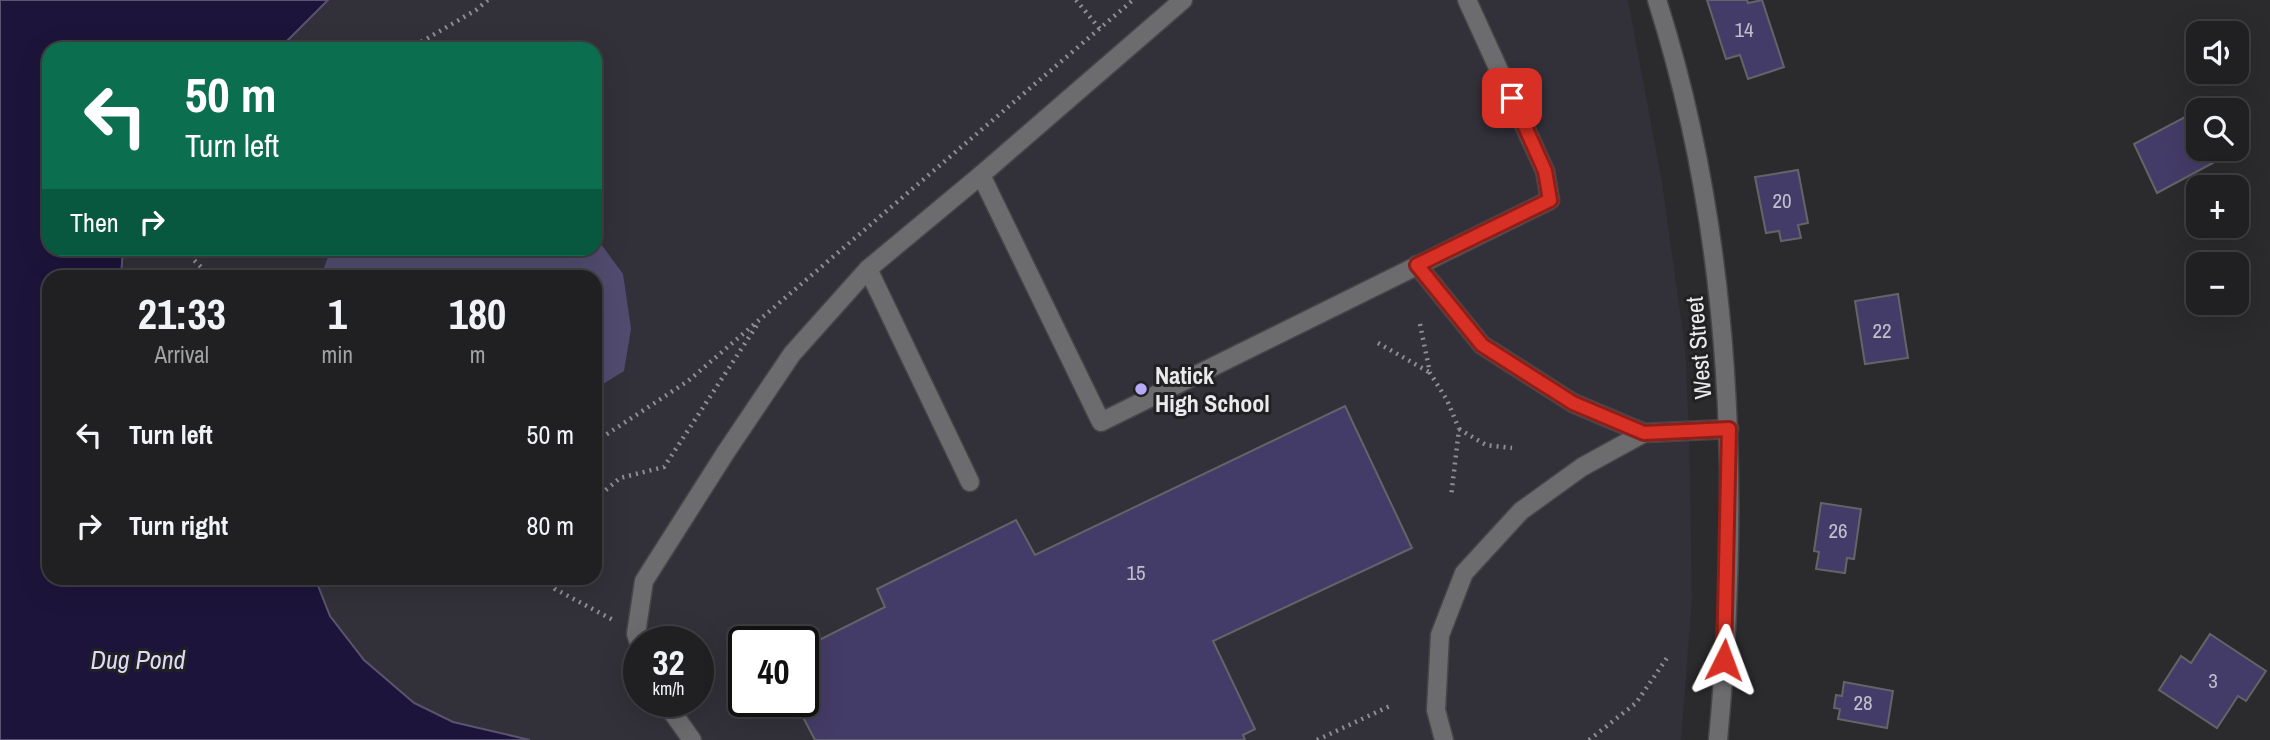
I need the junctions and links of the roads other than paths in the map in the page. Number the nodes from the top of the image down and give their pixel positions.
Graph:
1 (1183, 0) edge
2 (1467, 0) edge
3 (1657, 0) edge
4 (981, 175) junction
5 (1417, 265) junction
6 (868, 269) junction
7 (1729, 429) junction
8 (1644, 433) junction
9 (970, 482) dead end
10 (637, 626) edge
11 (676, 717) edge
12 (692, 740) edge
13 (1444, 740) edge
14 (1718, 740) edge

1 - 4 street
2 - 5 street
3 - 7 street, West Street
4 - 5 street
4 - 6 street
5 - 8 street
6 - 9 street
6 - 10 street
7 - 8 street
7 - 14 street, West Street
8 - 13 street
11 - 12 street

